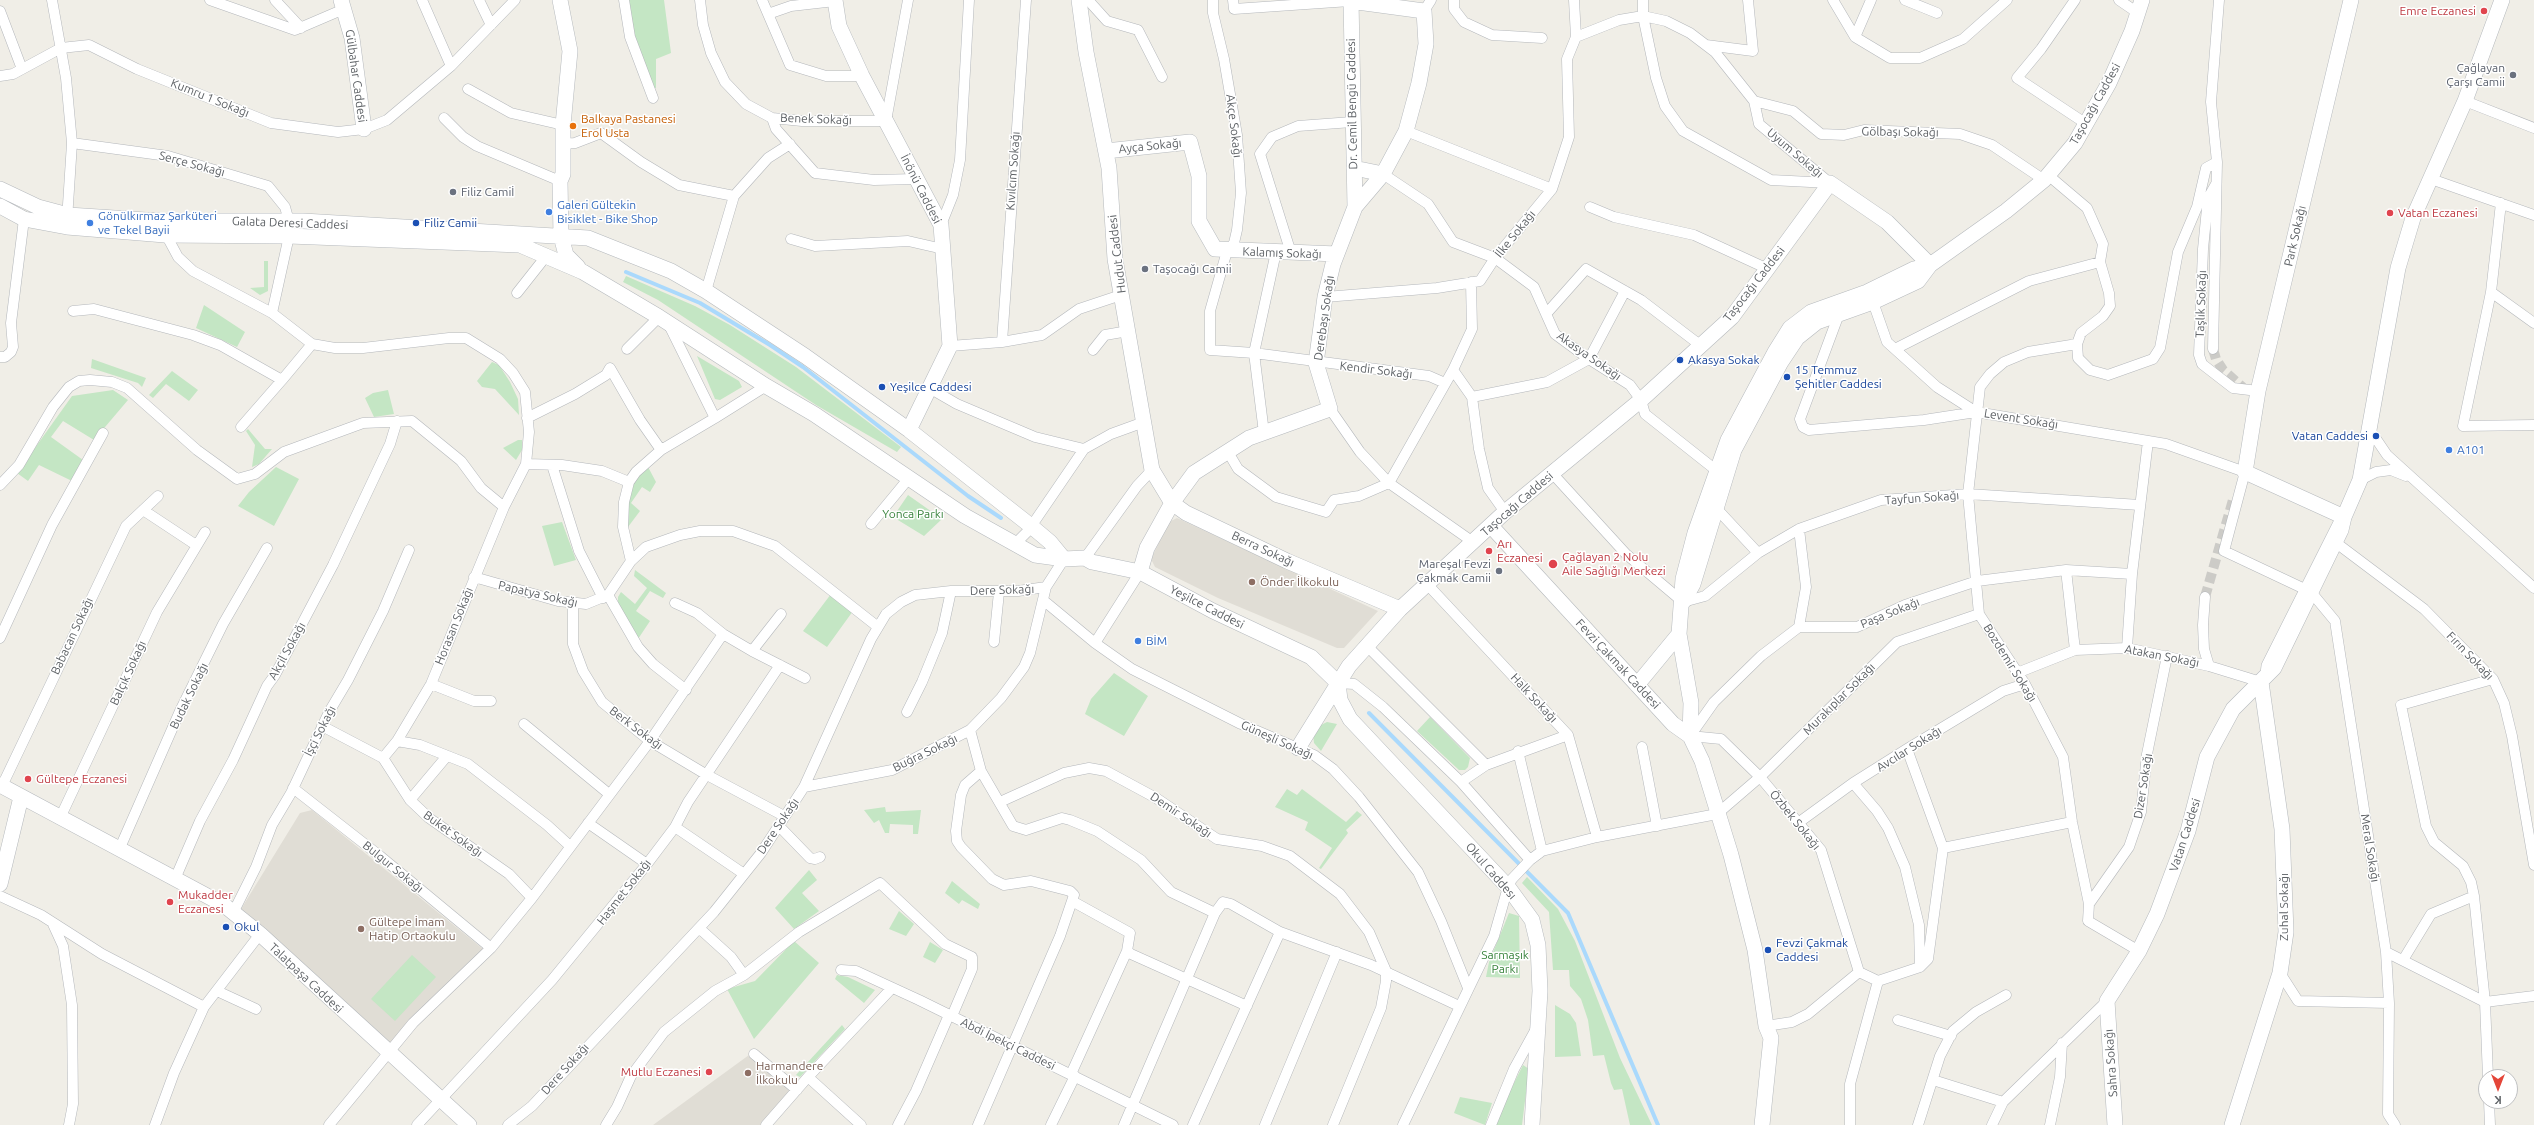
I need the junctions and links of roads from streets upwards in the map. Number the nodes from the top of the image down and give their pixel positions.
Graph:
1 (52, 0) edge
2 (210, 0) edge
3 (275, 0) edge
4 (422, 0) edge
5 (479, 0) edge
6 (515, 0) edge
7 (552, 0) edge
8 (560, 0) edge
9 (624, 0) edge
10 (700, 0) edge
11 (762, 0) edge
12 (835, 0) edge
13 (908, 0) edge
14 (969, 0) edge
15 (1026, 0) edge
16 (1079, 0) edge
17 (1088, 0) edge
18 (1213, 0) edge
19 (1233, 0) edge
20 (1350, 0) edge
21 (1454, 0) edge
22 (1574, 0) edge
23 (1644, 0) edge
24 (1748, 0) edge
25 (1833, 0) edge
26 (1871, 0) edge
27 (1905, 0) edge
28 (2007, 0) edge
29 (2075, 0) edge
30 (2119, 0) edge
31 (2219, 0) edge
32 (2351, 0) edge
33 (2502, 0) edge
34 (342, 4) edge
35 (1428, 5) edge
36 (2140, 6) edge
37 (0, 11) edge
38 (1937, 13) dead end
39 (768, 14) junction
40 (1643, 16) junction
41 (491, 25) junction
42 (301, 28) junction
43 (1576, 37) junction
44 (1855, 37) junction
45 (1542, 38) dead end
46 (1706, 45) junction
47 (61, 48) junction
48 (451, 66) junction
49 (22, 69) junction
50 (0, 76) edge
51 (862, 76) junction
52 (1162, 77) dead end
53 (468, 88) dead end
54 (653, 98) dead end
55 (1754, 101) junction
56 (2465, 102) junction
57 (444, 118) dead end
58 (772, 118) junction
59 (886, 121) junction
60 (1352, 122) junction
61 (2085, 123) junction
62 (559, 124) junction
63 (2534, 128) edge
64 (364, 129) junction
65 (1406, 131) junction
66 (72, 143) junction
67 (563, 144) junction
68 (790, 144) junction
69 (1106, 151) junction
70 (2217, 162) junction
71 (1354, 168) junction
72 (1383, 174) junction
73 (2046, 177) junction
74 (916, 179) junction
75 (2431, 179) junction
76 (560, 182) junction
77 (1830, 183) junction
78 (2217, 183) junction
79 (0, 188) edge
80 (1552, 189) junction
81 (734, 196) junction
82 (2501, 203) junction
83 (0, 206) edge
84 (1590, 206) dead end
85 (1355, 207) junction
86 (2534, 215) edge
87 (24, 219) junction
88 (67, 221) junction
89 (941, 225) junction
90 (163, 228) junction
91 (289, 228) junction
92 (561, 236) junction
93 (791, 239) dead end
94 (943, 249) junction
95 (1227, 251) junction
96 (1276, 252) junction
97 (1291, 253) junction
98 (1337, 254) junction
99 (547, 255) junction
100 (1495, 258) junction
101 (2100, 262) junction
102 (1930, 265) junction
103 (1768, 269) junction
104 (583, 272) junction
105 (1471, 282) junction
106 (706, 290) junction
107 (1625, 291) junction
108 (2491, 292) junction
109 (518, 293) dead end
110 (1121, 295) junction
111 (1325, 297) junction
112 (1873, 302) junction
113 (73, 311) dead end
114 (272, 313) junction
115 (1546, 314) junction
116 (1839, 314) junction
117 (664, 320) junction
118 (2534, 322) edge
119 (1128, 331) junction
120 (1002, 342) junction
121 (312, 344) junction
122 (2077, 344) junction
123 (950, 346) junction
124 (1700, 346) junction
125 (627, 349) dead end
126 (1895, 349) junction
127 (2213, 349) tunnel mouth
128 (1093, 350) dead end
129 (1210, 350) joint
130 (1254, 353) junction
131 (0, 357) edge
132 (1588, 359) junction
133 (1316, 363) junction
134 (1453, 370) junction
135 (282, 380) junction
136 (1446, 384) junction
137 (766, 386) junction
138 (930, 389) junction
139 (2258, 391) junction
140 (1472, 397) junction
141 (1641, 400) junction
142 (1330, 409) junction
143 (1976, 412) junction
144 (527, 418) junction
145 (715, 418) junction
146 (397, 421) junction
147 (1144, 422) junction
148 (2534, 425) edge
149 (2368, 427) junction
150 (241, 428) dead end
151 (909, 430) junction
152 (103, 433) dead end
153 (1264, 433) junction
154 (2148, 441) junction
155 (1084, 449) junction
156 (661, 450) junction
157 (1228, 452) junction
158 (526, 464) junction
159 (552, 465) junction
160 (1152, 470) junction
161 (1717, 471) junction
162 (2245, 472) junction
163 (1552, 473) junction
164 (2410, 477) junction
165 (909, 478) junction
166 (2360, 480) junction
167 (629, 482) junction
168 (1389, 483) junction
169 (0, 485) edge
170 (1968, 494) junction
171 (158, 496) dead end
172 (1172, 503) junction
173 (2140, 505) junction
174 (504, 507) junction
175 (1716, 508) junction
176 (143, 510) junction
177 (1505, 512) junction
178 (2344, 517) junction
179 (871, 524) dead end
180 (1031, 526) junction
181 (1491, 526) junction
182 (1798, 529) junction
183 (204, 532) dead end
184 (1473, 542) junction
185 (2336, 542) junction
186 (1016, 543) junction
187 (196, 545) junction
188 (267, 548) dead end
189 (409, 550) dead end
190 (1758, 553) junction
191 (1084, 558) junction
192 (1064, 559) junction
193 (631, 561) junction
194 (2066, 570) junction
195 (1140, 572) junction
196 (2132, 574) junction
197 (474, 577) junction
198 (1977, 581) junction
199 (1427, 584) junction
200 (1046, 587) junction
201 (2534, 588) edge
202 (951, 591) junction
203 (2309, 591) junction
204 (999, 592) junction
205 (606, 596) junction
206 (2206, 597) tunnel mouth
207 (1043, 600) junction
208 (1683, 602) junction
209 (573, 603) junction
210 (675, 603) dead end
211 (1400, 609) junction
212 (781, 614) dead end
213 (1979, 614) junction
214 (878, 626) junction
215 (1799, 627) junction
216 (723, 634) junction
217 (1680, 634) junction
218 (0, 638) edge
219 (994, 642) dead end
220 (1095, 643) junction
221 (1367, 646) junction
222 (2127, 648) junction
223 (2075, 650) junction
224 (752, 651) junction
225 (2167, 656) junction
226 (780, 665) junction
227 (2209, 666) junction
228 (2017, 674) junction
229 (805, 678) dead end
230 (2264, 678) junction
231 (2493, 679) junction
232 (1338, 683) junction
233 (431, 684) junction
234 (2025, 684) junction
235 (1637, 685) junction
236 (686, 690) junction
237 (491, 701) dead end
238 (907, 712) dead end
239 (524, 724) dead end
240 (322, 726) junction
241 (970, 730) junction
242 (1568, 735) junction
243 (1690, 736) junction
244 (397, 741) junction
245 (650, 741) junction
246 (1642, 747) dead end
247 (1298, 748) junction
248 (1907, 749) junction
249 (1518, 751) junction
250 (447, 756) junction
251 (383, 758) junction
252 (1486, 765) junction
253 (981, 771) junction
254 (707, 775) junction
255 (1760, 777) junction
256 (1461, 782) junction
257 (1853, 783) junction
258 (1, 786) edge
259 (804, 787) junction
260 (293, 788) junction
261 (609, 794) junction
262 (21, 797) junction
263 (410, 800) junction
264 (1000, 802) junction
265 (1717, 814) junction
266 (784, 816) junction
267 (60, 818) junction
268 (2072, 822) junction
269 (588, 823) junction
270 (1798, 823) junction
271 (779, 826) junction
272 (1657, 826) junction
273 (674, 827) junction
274 (1598, 838) junction
275 (570, 846) junction
276 (1943, 848) junction
277 (119, 850) junction
278 (1542, 851) junction
279 (820, 857) dead end
280 (1530, 860) junction
281 (647, 864) junction
282 (2534, 865) edge
283 (744, 874) junction
284 (175, 879) junction
285 (1511, 882) junction
286 (0, 884) edge
287 (0, 896) edge
288 (2474, 896) junction
289 (532, 898) junction
290 (1072, 901) junction
291 (2089, 904) junction
292 (1214, 912) junction
293 (233, 913) junction
294 (52, 922) junction
295 (698, 928) junction
296 (1280, 932) junction
297 (260, 934) junction
298 (491, 948) junction
299 (2139, 950) junction
300 (1127, 951) junction
301 (1337, 952) junction
302 (2386, 952) junction
303 (2403, 960) junction
304 (1920, 967) junction
305 (841, 970) dead end
306 (1386, 971) junction
307 (1859, 972) junction
308 (2280, 973) junction
309 (744, 975) junction
310 (1186, 978) junction
311 (1878, 981) junction
312 (892, 988) junction
313 (1468, 988) junction
314 (216, 991) junction
315 (2006, 995) dead end
316 (2534, 996) edge
317 (2107, 1001) junction
318 (2485, 1002) junction
319 (2389, 1003) junction
320 (1247, 1006) junction
321 (1459, 1006) junction
322 (204, 1008) junction
323 (256, 1009) dead end
324 (951, 1015) junction
325 (1898, 1020) dead end
326 (1539, 1022) junction
327 (1766, 1026) junction
328 (1950, 1036) junction
329 (2062, 1043) junction
330 (1012, 1046) junction
331 (390, 1054) junction
332 (754, 1054) dead end
333 (2488, 1069) edge
334 (1073, 1075) junction
335 (808, 1077) junction
336 (1933, 1080) junction
337 (797, 1090) junction
338 (442, 1101) junction
339 (2003, 1102) junction
340 (1133, 1105) junction
341 (2489, 1109) edge
342 (2388, 1114) junction
343 (69, 1125) edge
344 (155, 1125) edge
345 (329, 1125) edge
346 (418, 1125) edge
347 (469, 1125) edge
348 (508, 1125) edge
349 (606, 1125) edge
350 (766, 1125) edge
351 (861, 1125) edge
352 (898, 1125) edge
353 (978, 1125) edge
354 (1051, 1125) edge
355 (1124, 1125) edge
356 (1173, 1125) edge
357 (1193, 1125) edge
358 (1265, 1125) edge
359 (1333, 1125) edge
360 (1403, 1125) edge
361 (1491, 1125) edge
362 (1532, 1125) edge
363 (1753, 1125) edge
364 (1762, 1125) edge
365 (1850, 1125) edge
366 (1918, 1125) edge
367 (1992, 1125) edge
368 (2050, 1125) edge
369 (2115, 1125) edge
370 (2232, 1125) edge
371 (2384, 1125) edge
372 (2395, 1125) edge
373 (2490, 1125) edge

1 - 47 street
2 - 42 street
3 - 42 street
4 - 48 street
5 - 41 street
6 - 41 street, Kumru 1 Sokağı
7 - 62 street
8 - 62 street
9 - 54 street
10 - 58 street, Benek Sokağı
11 - 39 street
12 - 39 street
12 - 51 street, İnönü Caddesi
13 - 59 street
14 - 89 street
15 - 120 street, Kıvılcım Sokağı
16 - 69 street, Hudut Caddesi
17 - 52 street
18 - 95 street, Akçe Sokağı
19 - 20 street
20 - 35 street
20 - 60 street, Dr. Cemil Bengü Caddesi
21 - 45 street
22 - 43 street
23 - 40 street
24 - 46 street
25 - 44 street
26 - 44 street
27 - 38 street
28 - 44 street
29 - 61 street
30 - 36 street
31 - 70 street, Taşlık Sokağı
32 - 139 street, Park Sokağı
33 - 56 street, Vatan Caddesi
34 - 42 street
34 - 64 street, Gülbahar Caddesi
35 - 65 street, Derebaşı Sokağı
36 - 61 street, Taşocağı Caddesi
37 - 49 street
39 - 51 street
40 - 43 street
40 - 46 street, Uyum Sokağı
40 - 77 street
41 - 48 street, Kumru 1 Sokağı
43 - 80 street, İlke Sokağı
46 - 55 street, Uyum Sokağı
47 - 49 street
47 - 64 street, Kumru 1 Sokağı
47 - 66 street
48 - 64 street, Kumru 1 Sokağı
49 - 50 street
51 - 59 street, İnönü Caddesi
53 - 62 street
55 - 73 street, Gölbaşı Sokağı
55 - 77 street, Uyum Sokağı
56 - 63 street
56 - 75 street, Vatan Caddesi
57 - 76 street
58 - 59 street, Benek Sokağı
58 - 68 street
59 - 74 street, İnönü Caddesi
60 - 71 street, Dr. Cemil Bengü Caddesi
60 - 97 street
61 - 73 street, Taşocağı Caddesi
62 - 67 street
62 - 76 street
65 - 72 street, Derebaşı Sokağı
65 - 80 street
66 - 88 street
66 - 91 street, Serçe Sokağı
67 - 76 street
67 - 81 street
68 - 74 street
68 - 81 street
69 - 95 street, Ayça Sokağı
69 - 110 street, Hudut Caddesi
70 - 78 street, Taşlık Sokağı
70 - 122 street
71 - 72 street
71 - 85 street, Dr. Cemil Bengü Caddesi
72 - 85 street, Derebaşı Sokağı
72 - 100 street, Akasya Sokağı
73 - 101 street, Gölbaşı Sokağı
73 - 102 street, Taşocağı Caddesi
74 - 89 street, İnönü Caddesi
75 - 82 street
75 - 149 street, Vatan Caddesi
76 - 92 street, Yeşilce Caddesi
77 - 102 street
77 - 103 street, Taşocağı Caddesi
78 - 127 street, Taşlık Sokağı
78 - 139 street, Taşlık Sokağı
79 - 88 street, Galata Deresi Caddesi
80 - 100 street, İlke Sokağı
81 - 106 street
82 - 86 street
82 - 108 street
83 - 87 street, Galata Deresi Caddesi
84 - 103 street
85 - 98 street, Derebaşı Sokağı
87 - 88 street, Galata Deresi Caddesi
87 - 131 street
88 - 90 street, Galata Deresi Caddesi
89 - 94 street, İnönü Caddesi
90 - 91 street, Galata Deresi Caddesi
90 - 114 street
91 - 92 street, Galata Deresi Caddesi
91 - 99 street, Galata Deresi Caddesi
91 - 114 street
92 - 104 street, Yeşilce Caddesi
92 - 106 street
93 - 94 street
94 - 123 street, İnönü Caddesi
95 - 96 street, Kalamış Sokağı
95 - 129 street, Akçe Sokağı
96 - 97 street, Kalamış Sokağı
96 - 130 street
97 - 98 street, Kalamış Sokağı
98 - 111 street, Derebaşı Sokağı
99 - 104 street, Yeşilce Caddesi
99 - 109 street
100 - 105 street, İlke Sokağı
100 - 115 street, Akasya Sokağı
101 - 122 street
101 - 126 street
102 - 112 street
102 - 161 street
103 - 124 street, Taşocağı Caddesi
104 - 117 street, Yeşilce Caddesi
105 - 111 street, İlke Sokağı
105 - 134 street
106 - 151 street
107 - 115 street
107 - 124 street
107 - 132 street
108 - 118 street
108 - 148 street
110 - 119 street, Hudut Caddesi
110 - 120 street
111 - 133 street, Derebaşı Sokağı
112 - 116 street
112 - 126 street
113 - 135 street
114 - 121 street
115 - 132 street, Akasya Sokağı
116 - 143 street, Levent Sokağı
116 - 175 street
117 - 125 street
117 - 137 street, Yeşilce Caddesi
117 - 145 street
119 - 128 street
119 - 147 street, Hudut Caddesi
120 - 123 street
121 - 135 street
121 - 144 street, Horasan Sokağı
122 - 143 street, Bozdemir Sokağı
123 - 138 street, İnönü Caddesi
124 - 141 street, Taşocağı Caddesi
126 - 143 street
129 - 130 street, Kendir Sokağı
130 - 133 street, Kendir Sokağı
130 - 153 street
132 - 140 street
132 - 141 street, Akasya Sokağı
133 - 136 street, Kendir Sokağı
133 - 142 street, Derebaşı Sokağı
134 - 136 street
134 - 140 street
135 - 150 street
136 - 168 street
137 - 145 street
137 - 165 street, Yeşilce Caddesi
138 - 151 street, İnönü Caddesi
138 - 155 street
139 - 162 street, Park Sokağı
140 - 177 street
141 - 161 street, Akasya Sokağı
141 - 163 street, Taşocağı Caddesi
142 - 153 street
142 - 168 street
143 - 154 street, Levent Sokağı
143 - 170 street, Bozdemir Sokağı
144 - 156 street
144 - 158 street, Horasan Sokağı
145 - 156 street
146 - 169 street
146 - 174 street
146 - 284 street, Akçil Sokağı
147 - 155 street
147 - 160 street, Hudut Caddesi
149 - 164 street
149 - 166 street, Vatan Caddesi
151 - 180 street
152 - 218 street
153 - 157 street
154 - 162 street, Levent Sokağı
154 - 173 street
155 - 180 street
156 - 167 street
157 - 168 street
157 - 172 street
158 - 159 street
158 - 174 street, Horasan Sokağı
159 - 167 street
159 - 205 street
160 - 172 street, Hudut Caddesi
160 - 191 street
161 - 208 street
162 - 178 street, Levent Sokağı
162 - 203 street
163 - 177 street, Taşocağı Caddesi
163 - 208 street
164 - 166 street
164 - 201 street
165 - 179 street
165 - 186 street, Yeşilce Caddesi
166 - 178 street, Vatan Caddesi
167 - 193 street
168 - 184 street
170 - 173 street, Tayfun Sokağı
170 - 182 street, Tayfun Sokağı
170 - 198 street, Bozdemir Sokağı
171 - 176 street, Babacan Sokağı
172 - 195 street
172 - 211 street, Berra Sokağı
173 - 196 street
174 - 197 street, Horasan Sokağı
175 - 190 street
175 - 208 street
176 - 187 street
176 - 258 street, Babacan Sokağı
177 - 181 street, Taşocağı Caddesi
178 - 185 street, Vatan Caddesi
178 - 203 street, Vatan Caddesi
180 - 186 street
180 - 192 street
181 - 184 street, Taşocağı Caddesi
181 - 235 street, Fevzi Çakmak Caddesi
182 - 190 street, Tayfun Sokağı
182 - 215 street
183 - 187 street, Balçık Sokağı
184 - 199 street, Taşocağı Caddesi
185 - 203 street, Vatan Caddesi
185 - 231 street, Fırın Sokağı
186 - 192 street, Yeşilce Caddesi
187 - 267 street, Balçık Sokağı
188 - 277 street, Budak Sokağı
189 - 240 street, İşçi Sokağı
190 - 208 street, Tayfun Sokağı
191 - 192 street, Yeşilce Caddesi
191 - 195 street, Yeşilce Caddesi
192 - 200 street
193 - 205 street
193 - 214 street
194 - 196 street, Paşa Sokağı
194 - 198 street, Paşa Sokağı
194 - 223 street
195 - 220 street
195 - 232 street, Yeşilce Caddesi
196 - 222 street
197 - 209 street, Papatya Sokağı
197 - 233 street, Horasan Sokağı
198 - 213 street, Bozdemir Sokağı
198 - 215 street, Paşa Sokağı
199 - 211 street, Taşocağı Caddesi
199 - 242 street, Halk Sokağı
200 - 204 street, Dere Sokağı
200 - 207 street
202 - 204 street, Dere Sokağı
202 - 214 street, Dere Sokağı
202 - 238 street
203 - 230 street, Vatan Caddesi
203 - 302 street, Meral Sokağı
204 - 219 street
205 - 209 street, Papatya Sokağı
205 - 236 street
206 - 227 street
207 - 220 street, Güneşli Sokağı
207 - 241 street
208 - 217 street
209 - 245 street, Berk Sokağı
210 - 216 street
211 - 221 street, Taşocağı Caddesi
212 - 224 street
213 - 228 street, Bozdemir Sokağı
213 - 255 street, Murakıplar Sokağı
214 - 259 street, Dere Sokağı
215 - 243 street
216 - 224 street
216 - 236 street
217 - 235 street
217 - 243 street
220 - 247 street, Güneşli Sokağı
221 - 232 street, Taşocağı Caddesi
221 - 252 street
222 - 223 street, Atakan Sokağı
222 - 225 street, Atakan Sokağı
223 - 228 street, Atakan Sokağı
224 - 226 street
225 - 227 street, Atakan Sokağı
225 - 291 street, Dizer Sokağı
226 - 229 street
226 - 254 street, Haşmet Sokağı
227 - 230 street, Atakan Sokağı
228 - 234 street, Bozdemir Sokağı
230 - 299 street, Vatan Caddesi
230 - 308 street, Zuhal Sokağı
231 - 282 street, Fırın Sokağı
231 - 288 street
232 - 247 street, Taşocağı Caddesi
232 - 256 street
232 - 285 street, Okul Caddesı
233 - 237 street
233 - 244 street, Horasan Sokağı
234 - 248 street, Avcılar Sokağı
234 - 268 street, Bozdemir Sokağı
235 - 243 street, Fevzi Çakmak Caddesi
236 - 245 street
239 - 261 street
240 - 251 street, Buket Sokağı
240 - 260 street, İşçi Sokağı
241 - 253 street, Buğra Sokağı
241 - 259 street, Buğra Sokağı
242 - 249 street
242 - 274 street, Halk Sokağı
243 - 255 street, Özbek Sokağı
243 - 265 street
244 - 250 street
244 - 251 street, Horasan Sokağı
245 - 254 street, Berk Sokağı
245 - 261 street
246 - 272 street
247 - 313 street, Güneşli Sokağı
248 - 257 street, Avcılar Sokağı
248 - 276 street
249 - 252 street
249 - 278 street
250 - 263 street
250 - 275 street
251 - 263 street, Buket Sokağı
252 - 256 street
253 - 264 street, Buğra Sokağı
253 - 290 street
254 - 266 street, Berk Sokağı
254 - 273 street, Haşmet Sokağı
255 - 265 street, Murakıplar Sokağı
255 - 270 street, Özbek Sokağı
256 - 280 street
257 - 270 street, Avcılar Sokağı
257 - 304 street
258 - 262 street, Talatpaşa Caddesi
259 - 266 street, Dere Sokağı
260 - 293 street, İşçi Sokağı
260 - 298 street, Bulgur Sokağı
261 - 269 street
262 - 267 street, Talatpaşa Caddesi
262 - 286 street
263 - 289 street, Buket Sokağı
264 - 292 street, Buğra Sokağı
264 - 306 street, Demir Sokağı
265 - 272 street
265 - 327 street
266 - 271 street, Dere Sokağı
267 - 277 street, Talatpaşa Caddesi
268 - 276 street
268 - 291 street, Bozdemir Sokağı
269 - 275 street
269 - 281 street
270 - 307 street, Özbek Sokağı
271 - 279 street
271 - 283 street, Dere Sokağı
272 - 274 street
273 - 281 street, Haşmet Sokağı
273 - 283 street
274 - 278 street
275 - 289 street
276 - 304 street
277 - 284 street, Talatpaşa Caddesi
278 - 280 street
280 - 285 street
281 - 338 street, Haşmet Sokağı
283 - 295 street, Dere Sokağı
284 - 293 street, Talatpaşa Caddesi
285 - 313 street
285 - 326 street, Okul Caddesı
287 - 294 street
288 - 303 street
288 - 318 street
289 - 298 street
290 - 300 street
290 - 330 street
291 - 299 street, Bozdemir Sokağı
292 - 296 street
292 - 310 street
293 - 297 street, Talatpaşa Caddesi
294 - 322 street
294 - 343 street
295 - 309 street
295 - 348 street, Dere Sokağı
296 - 301 street
296 - 320 street
297 - 314 street
297 - 331 street, Talatpaşa Caddesi
298 - 331 street
299 - 317 street, Vatan Caddesi
300 - 310 street
300 - 334 street
301 - 306 street
301 - 358 street
302 - 303 street
302 - 319 street, Meral Sokağı
303 - 318 street
304 - 311 street
305 - 312 street, Abdi İpekçi Caddesi
306 - 321 street
306 - 359 street
307 - 311 street
307 - 327 street
308 - 319 street
308 - 370 street, Zuhal Sokağı
309 - 324 street
309 - 349 street
310 - 320 street
310 - 340 street
311 - 365 street
312 - 324 street, Abdi İpekçi Caddesi
312 - 335 street
313 - 321 street
314 - 322 street
314 - 323 street
315 - 328 street
316 - 318 street
317 - 329 street
317 - 369 street, Sahra Sokağı
318 - 333 street
319 - 342 street, Meral Sokağı
320 - 357 street
321 - 360 street
322 - 344 street
324 - 330 street, Abdi İpekçi Caddesi
324 - 352 street
325 - 328 street
326 - 361 street
326 - 362 street, Okul Caddesı
327 - 363 street
327 - 364 street
328 - 336 street
329 - 339 street
329 - 368 street
330 - 334 street, Abdi İpekçi Caddesi
330 - 353 street
331 - 338 street, Talatpaşa Caddesi
331 - 345 street
332 - 337 street
334 - 340 street, Abdi İpekçi Caddesi
334 - 354 street
335 - 337 street
335 - 351 street
336 - 339 street
336 - 366 street
337 - 350 street
338 - 346 street, Haşmet Sokağı
338 - 347 street, Talatpaşa Caddesi
339 - 367 street
340 - 355 street
340 - 356 street, Abdi İpekçi Caddesi
341 - 373 street
342 - 371 street, Meral Sokağı
342 - 372 street

